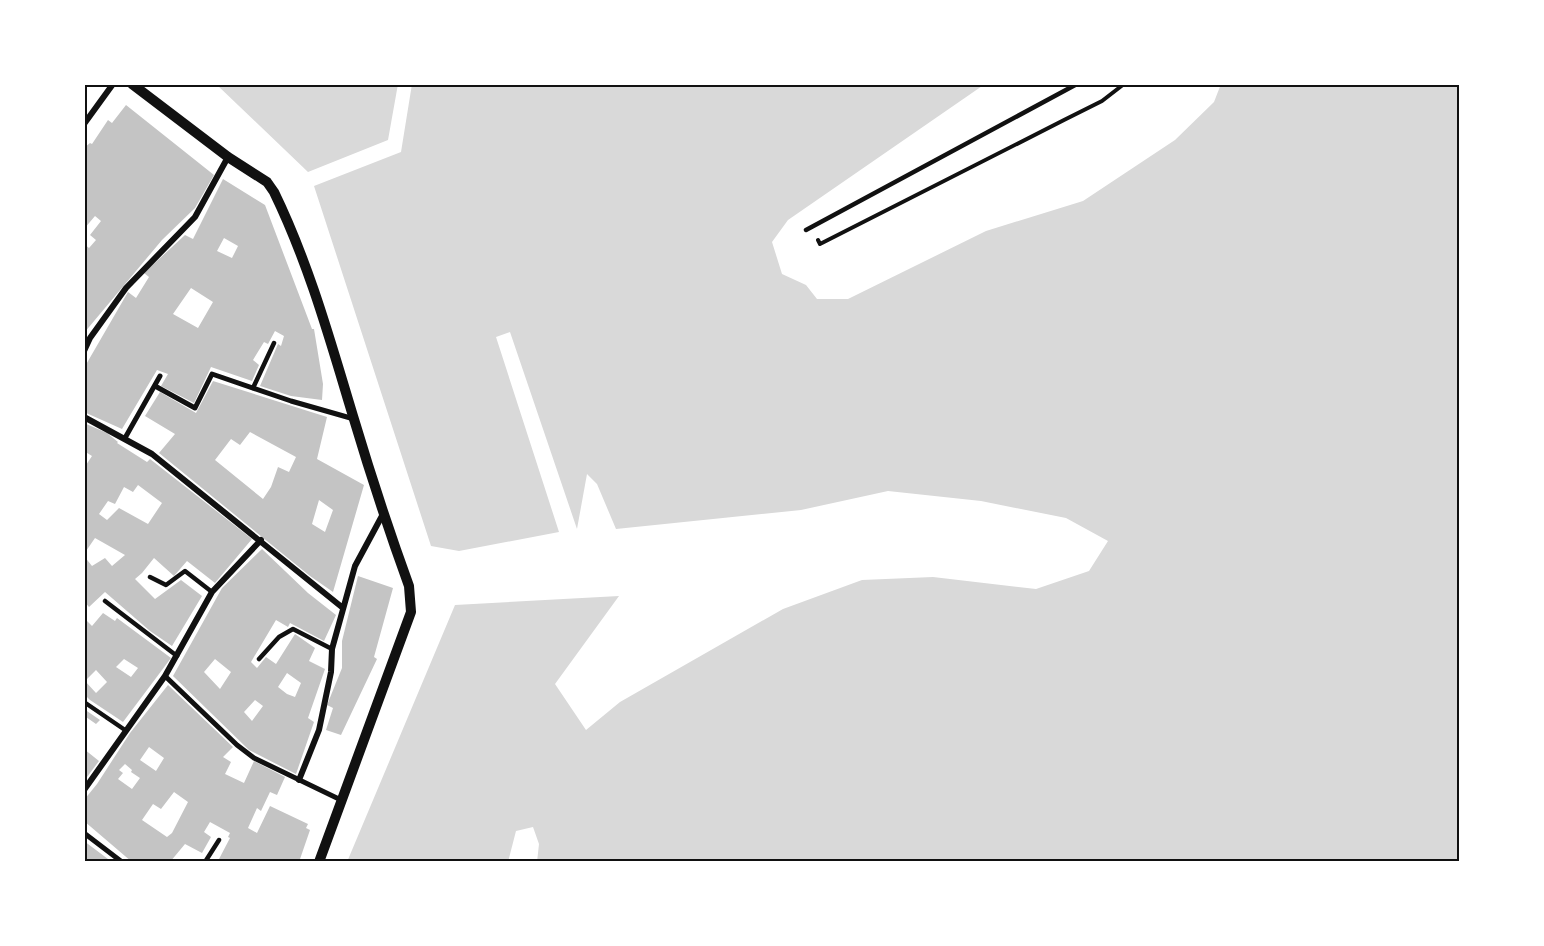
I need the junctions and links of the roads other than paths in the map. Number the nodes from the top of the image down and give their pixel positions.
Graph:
1 (113, 84) edge
2 (132, 84) edge
3 (1077, 84) edge
4 (84, 124) edge
5 (228, 157) junction
6 (806, 230) dead end
7 (274, 342) dead end
8 (84, 351) edge
9 (160, 376) dead end
10 (155, 386) junction
11 (253, 388) junction
12 (84, 417) edge
13 (354, 419) junction
14 (124, 438) junction
15 (384, 512) junction
16 (261, 540) junction
17 (150, 577) dead end
18 (212, 592) junction
19 (105, 601) dead end
20 (344, 608) junction
21 (332, 649) junction
22 (177, 656) junction
23 (259, 659) dead end
24 (165, 676) junction
25 (84, 702) edge
26 (125, 730) junction
27 (299, 780) junction
28 (84, 789) edge
29 (342, 800) junction
30 (84, 833) edge
31 (219, 840) dead end
32 (122, 862) edge
33 (205, 862) edge
34 (319, 862) edge

1 - 4 street
2 - 5 street
3 - 6 lane
5 - 8 street
5 - 13 street
7 - 11 lane
9 - 10 street
10 - 11 street
10 - 14 street
11 - 13 street
12 - 14 street
13 - 15 street
14 - 16 street
15 - 20 street
15 - 29 street
16 - 18 street
16 - 20 street
17 - 18 lane
18 - 22 street
19 - 22 lane
20 - 21 street
21 - 23 lane
21 - 27 street
22 - 24 street
24 - 26 street
24 - 27 street
25 - 26 lane
26 - 28 street
27 - 29 street
29 - 34 street
30 - 32 street
31 - 33 lane

